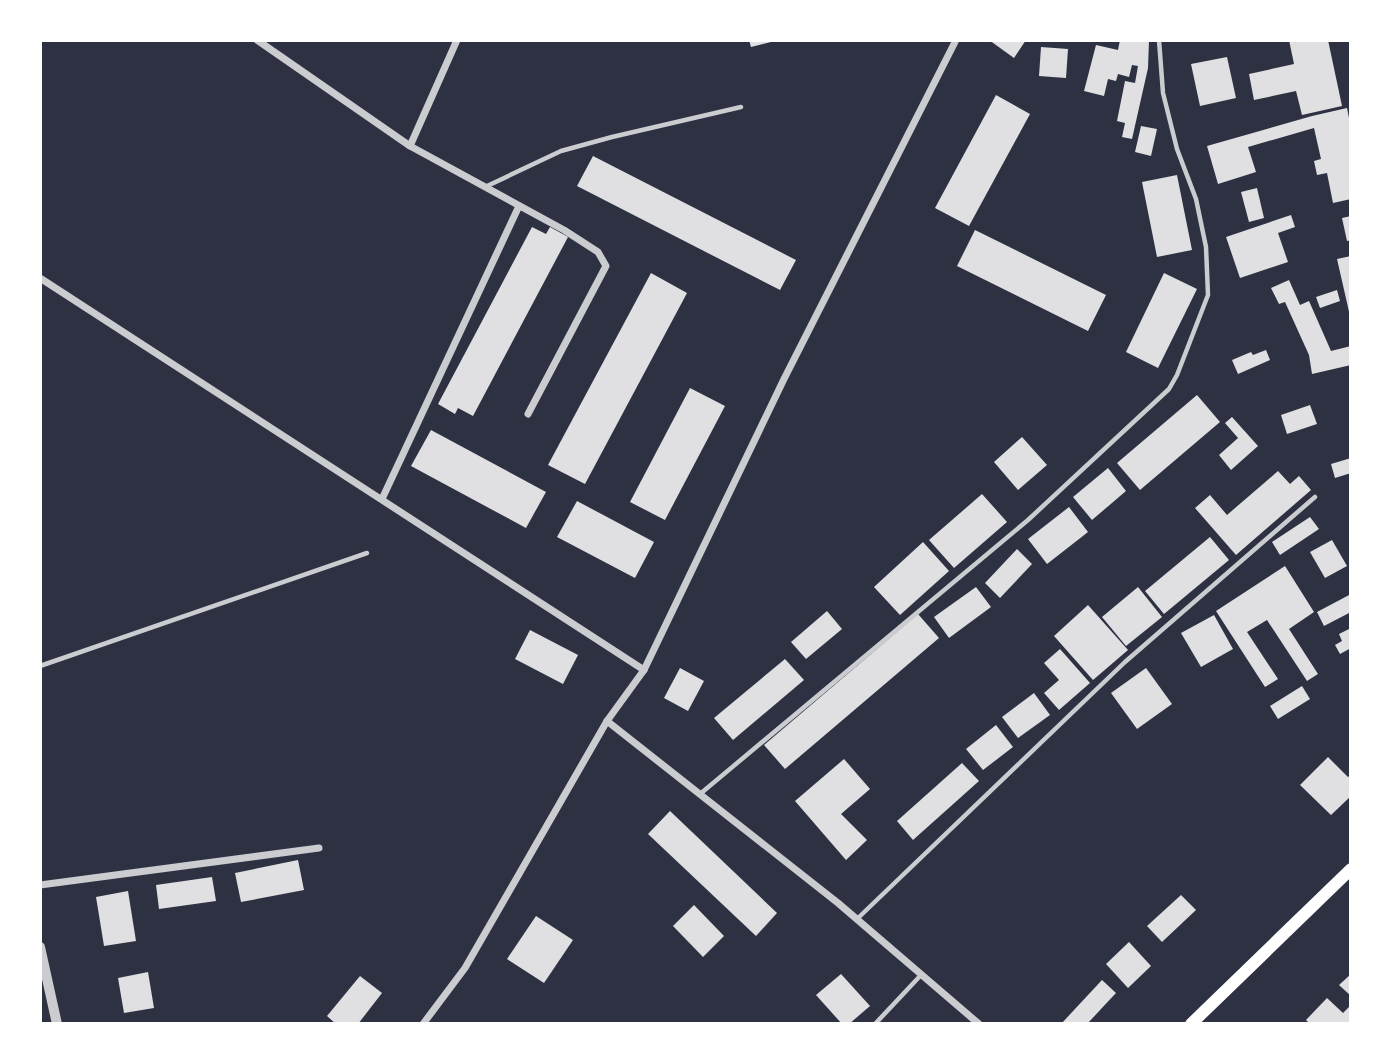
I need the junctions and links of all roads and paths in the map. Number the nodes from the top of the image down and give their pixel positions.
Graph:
1 (257, 40) edge
2 (457, 40) edge
3 (956, 40) edge
4 (1159, 40) edge
5 (741, 107) dead end
6 (410, 146) junction
7 (484, 187) junction
8 (519, 206) junction
9 (40, 278) edge
10 (528, 414) dead end
11 (1315, 497) dead end
12 (382, 499) junction
13 (367, 553) dead end
14 (40, 666) edge
15 (644, 670) junction
16 (607, 720) junction
17 (700, 794) junction
18 (319, 848) dead end
19 (1351, 869) edge
20 (40, 885) edge
21 (857, 919) junction
22 (40, 947) edge
23 (922, 975) junction
24 (57, 1024) edge
25 (423, 1024) edge
26 (875, 1024) edge
27 (979, 1024) edge
28 (1191, 1024) edge

1 - 6 street
2 - 6 street
3 - 15 street
4 - 17 lane
5 - 7 lane
6 - 7 street
7 - 8 street
8 - 10 street
8 - 12 street
9 - 12 street
11 - 21 lane
12 - 15 street
13 - 14 lane
15 - 16 street
16 - 17 street
16 - 25 street
17 - 21 street
18 - 20 street
19 - 28 main road
21 - 23 street
22 - 24 street
23 - 26 lane
23 - 27 street

